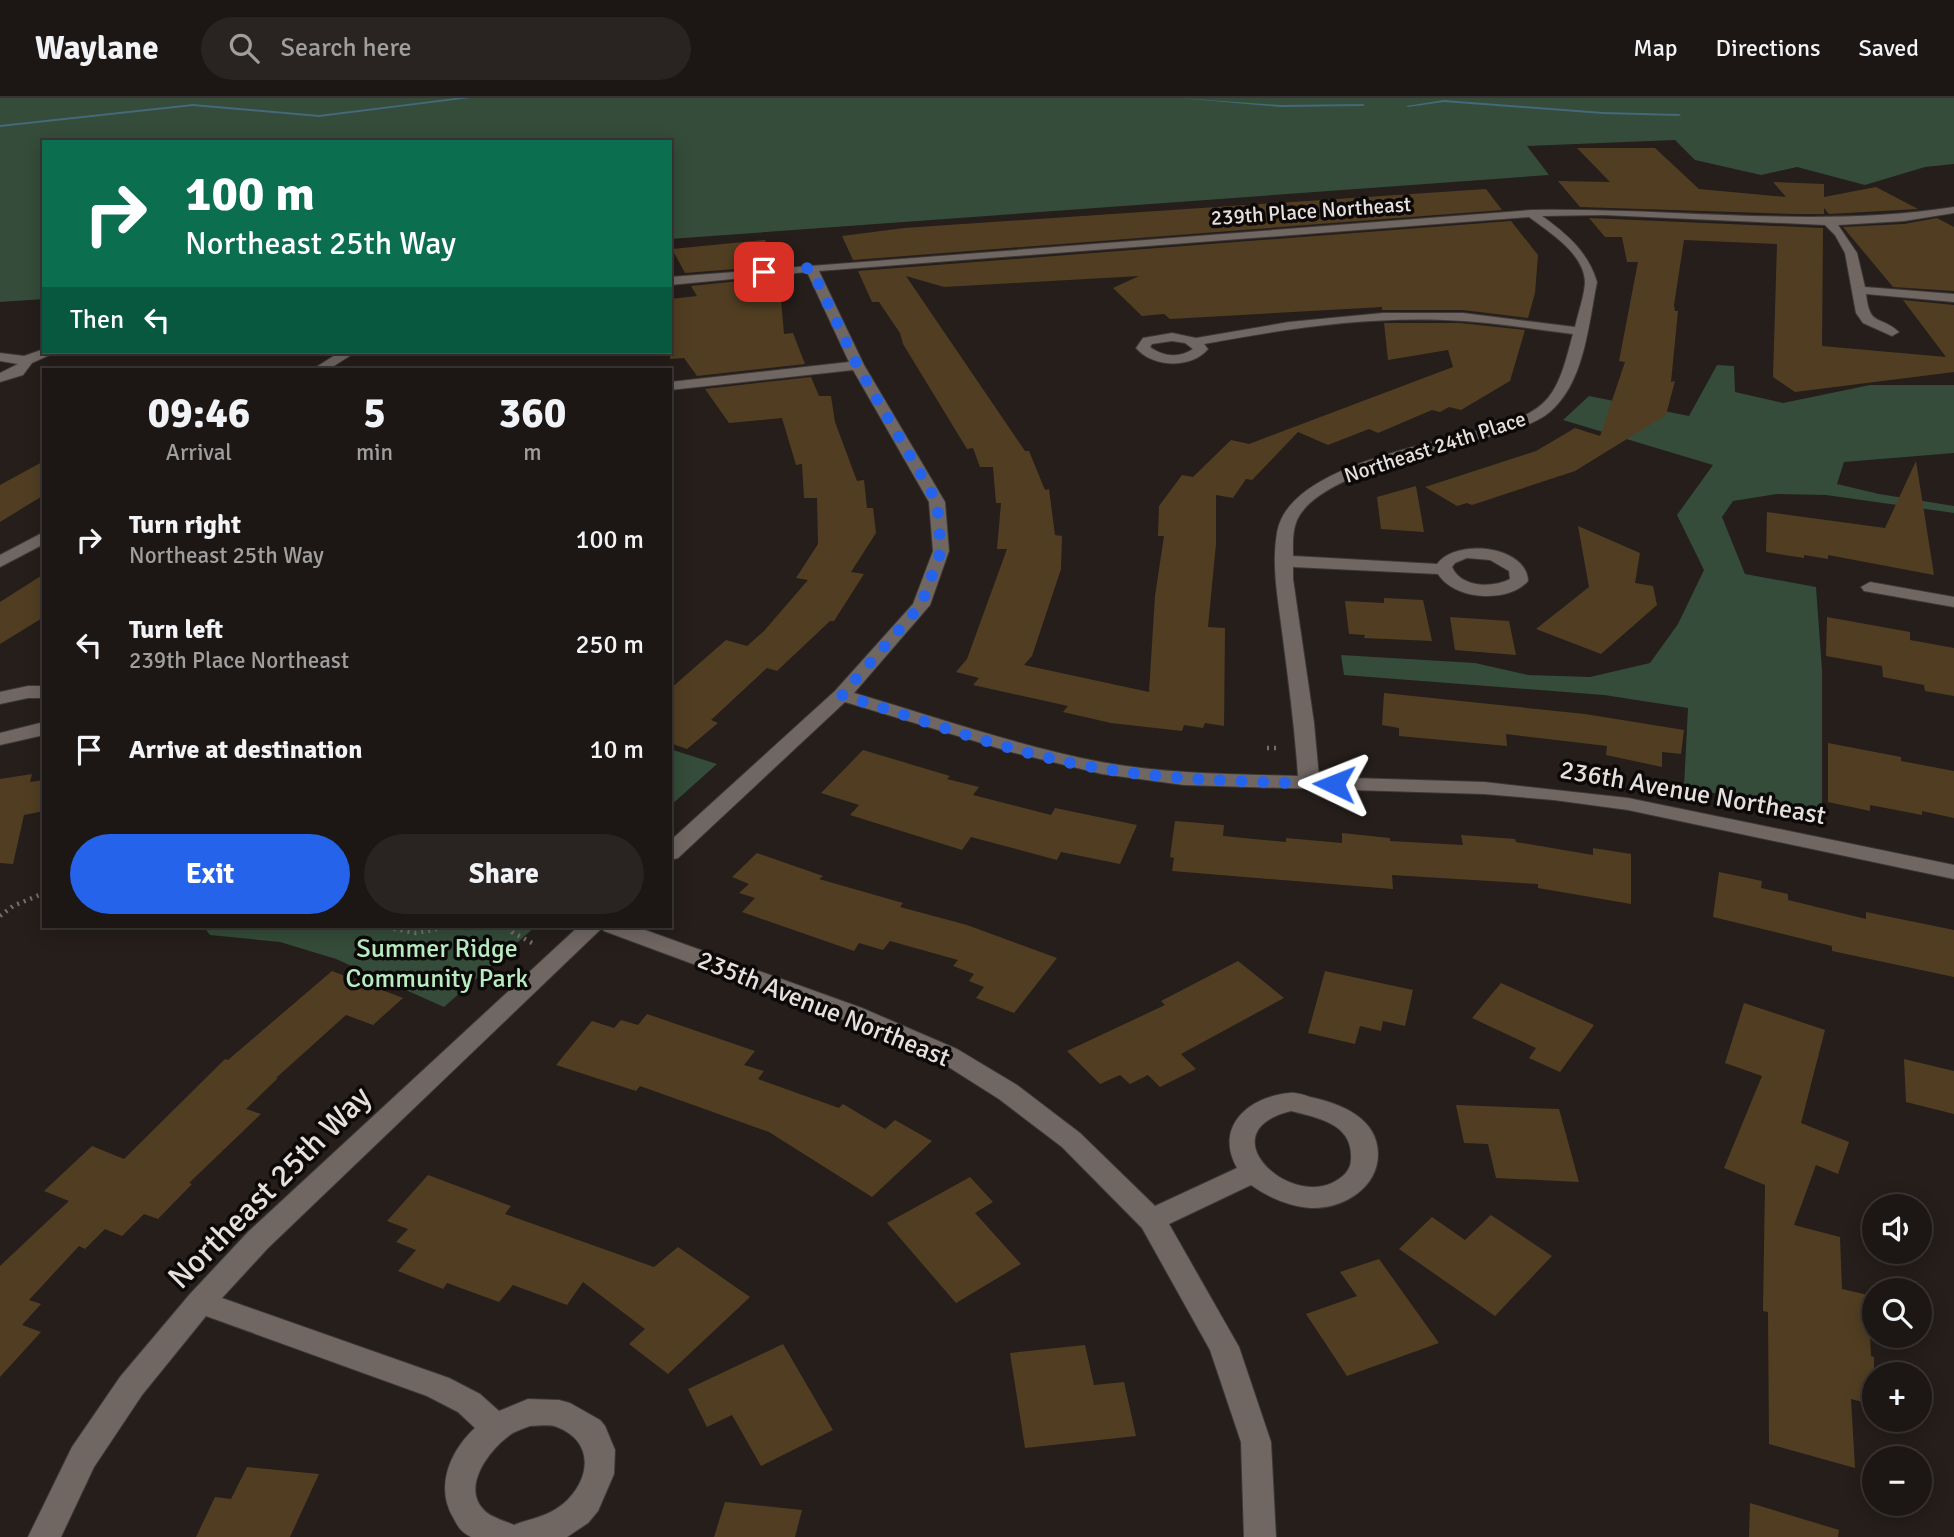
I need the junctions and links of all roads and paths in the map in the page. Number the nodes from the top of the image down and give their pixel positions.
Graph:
1 (1954, 210) edge
2 (1531, 213) junction
3 (1828, 222) junction
4 (811, 268) junction
5 (672, 281) edge
6 (1858, 290) junction
7 (1954, 298) edge
8 (1579, 331) junction
9 (1892, 332) dead end
10 (1196, 342) dead end
11 (43, 354) edge
12 (346, 354) edge
13 (0, 357) edge
14 (24, 361) junction
15 (857, 365) junction
16 (322, 368) edge
17 (0, 378) edge
18 (672, 386) edge
19 (42, 538) edge
20 (1284, 561) junction
21 (0, 562) edge
22 (1441, 569) dead end
23 (1870, 587) dead end
24 (1954, 602) edge
25 (1891, 605) dead end
26 (1954, 615) edge
27 (42, 692) edge
28 (842, 695) junction
29 (0, 698) edge
30 (42, 729) edge
31 (0, 739) edge
32 (1309, 783) junction
33 (672, 851) edge
34 (1954, 872) edge
35 (42, 893) edge
36 (0, 916) edge
37 (385, 928) edge
38 (444, 928) edge
39 (590, 928) edge
40 (617, 928) edge
41 (1254, 1172) junction
42 (1152, 1220) junction
43 (200, 1302) junction
44 (495, 1427) junction
45 (44, 1537) edge
46 (505, 1537) edge
47 (522, 1537) edge
48 (1260, 1537) edge

1 - 3 street, 239th Place Northeast
2 - 3 street, 239th Place Northeast
2 - 4 street, 239th Place Northeast
2 - 8 street, Northeast 24th Place
3 - 6 street
4 - 5 street, 239th Place Northeast
4 - 15 street
6 - 7 street
6 - 9 street
8 - 10 street
8 - 20 street, Northeast 24th Place
11 - 14 street
12 - 16 street
13 - 14 street
14 - 17 street
15 - 18 street
15 - 28 street
19 - 21 street
20 - 22 street
20 - 32 street, Northeast 24th Place
23 - 24 street
25 - 26 street
27 - 29 street
28 - 32 street, 236th Avenue Northeast
28 - 33 street
30 - 31 street
32 - 34 street, 236th Avenue Northeast
35 - 36 path
37 - 38 path
39 - 43 street, Northeast 25th Way
40 - 42 street, 235th Avenue Northeast
41 - 41 street
41 - 42 street
42 - 48 street
43 - 44 street
43 - 45 street, Northeast 25th Way
44 - 46 street
44 - 47 street

